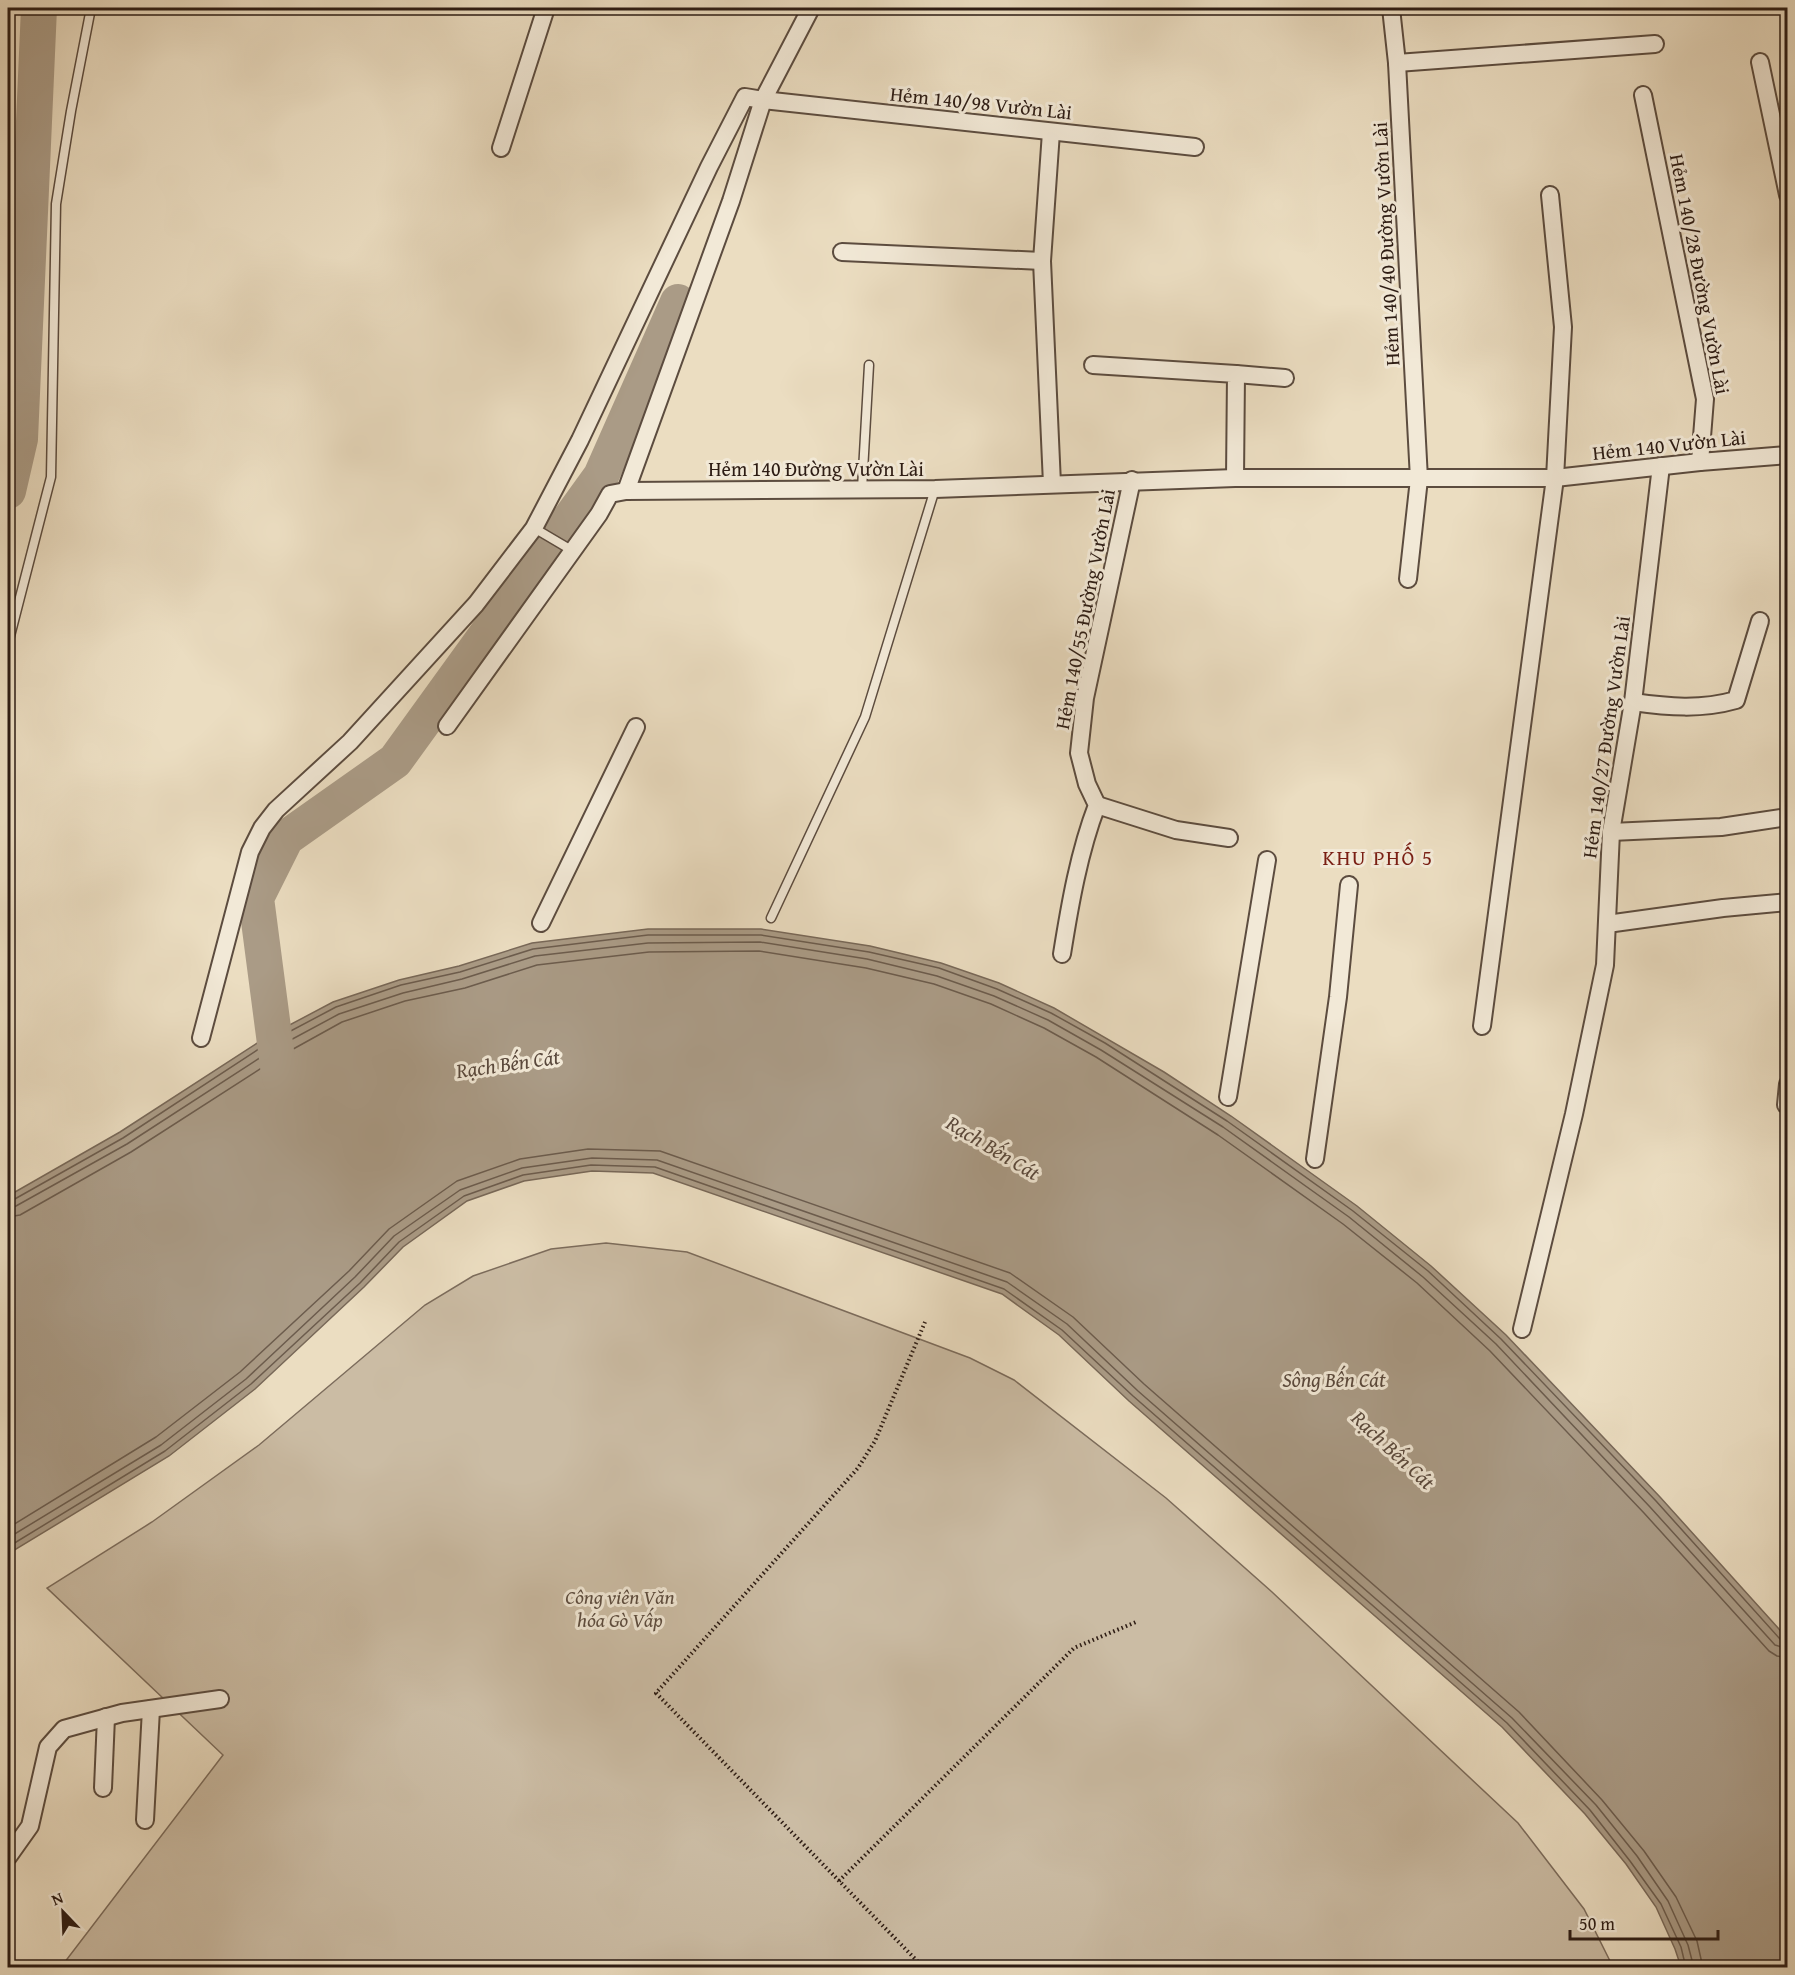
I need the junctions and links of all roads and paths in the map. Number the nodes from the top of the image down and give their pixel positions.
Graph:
1 (91, 8) edge
2 (546, 8) edge
3 (812, 8) edge
4 (1391, 8) edge
5 (1655, 44) dead end
6 (1760, 62) dead end
7 (1397, 63) junction
8 (1643, 95) dead end
9 (763, 100) junction
10 (1052, 132) junction
11 (1195, 147) dead end
12 (501, 148) dead end
13 (1550, 195) dead end
14 (1788, 195) edge
15 (842, 252) dead end
16 (1042, 261) junction
17 (869, 365) dead end
18 (1093, 365) dead end
19 (1236, 374) junction
20 (1285, 378) dead end
21 (1788, 455) edge
22 (1700, 462) junction
23 (1660, 466) junction
24 (1235, 478) junction
25 (1556, 478) junction
26 (1419, 479) junction
27 (1132, 480) junction
28 (1052, 484) junction
29 (862, 489) junction
30 (935, 489) junction
31 (626, 491) junction
32 (537, 530) junction
33 (569, 549) junction
34 (1408, 579) dead end
35 (1760, 621) dead end
36 (8, 644) edge
37 (1633, 702) junction
38 (447, 726) dead end
39 (636, 728) dead end
40 (1096, 805) junction
41 (1788, 817) edge
42 (1611, 832) junction
43 (1229, 838) dead end
44 (1267, 860) dead end
45 (1348, 885) dead end
46 (1788, 902) edge
47 (771, 918) dead end
48 (541, 923) dead end
49 (1607, 924) junction
50 (1062, 954) dead end
51 (1482, 1026) dead end
52 (201, 1038) dead end
53 (1788, 1084) edge
54 (1228, 1097) dead end
55 (1786, 1105) edge
56 (1315, 1159) dead end
57 (925, 1322) dead end
58 (1522, 1329) dead end
59 (1136, 1622) dead end
60 (220, 1699) dead end
61 (151, 1709) junction
62 (106, 1717) junction
63 (103, 1788) dead end
64 (144, 1820) dead end
65 (8, 1857) edge
66 (839, 1881) junction
67 (924, 1968) edge

1 - 36 lane
2 - 12 street
3 - 9 street
4 - 7 street, Hẻm 140/40 Đường Vườn Lài
5 - 7 street
6 - 14 street
7 - 26 street, Hẻm 140/40 Đường Vườn Lài
8 - 22 street, Hẻm 140/28 Đường Vườn Lài
9 - 10 street, Hẻm 140/98 Vườn Lài
9 - 31 street
9 - 32 street
10 - 11 street, Hẻm 140/98 Vườn Lài
10 - 16 street
13 - 25 street
15 - 16 street
16 - 28 street
17 - 29 lane
18 - 19 street
19 - 20 street
19 - 24 street
21 - 22 street, Hẻm 140 Vườn Lài
22 - 23 street, Hẻm 140 Vườn Lài
23 - 25 street, Hẻm 140 Vườn Lài
23 - 37 street, Hẻm 140/27 Đường Vườn Lài
24 - 26 street, Hẻm 140 Đường Vườn Lài
24 - 27 street, Hẻm 140 Đường Vườn Lài
25 - 26 street, Hẻm 140 Vườn Lài
25 - 51 street
26 - 34 street, Hẻm 140/40 Đường Vườn Lài
27 - 28 street, Hẻm 140 Đường Vườn Lài
27 - 40 street, Hẻm 140/55 Đường Vườn Lài
28 - 30 street, Hẻm 140 Đường Vườn Lài
29 - 30 street, Hẻm 140 Đường Vườn Lài
29 - 31 street, Hẻm 140 Đường Vườn Lài
30 - 47 lane
31 - 33 street
32 - 33 lane
32 - 52 street
33 - 38 street
35 - 37 street
37 - 42 street, Hẻm 140/27 Đường Vườn Lài
39 - 48 street
40 - 43 street
40 - 50 street
41 - 42 street
42 - 49 street, Hẻm 140/27 Đường Vườn Lài
44 - 54 street
45 - 56 street
46 - 49 street
49 - 58 street, Hẻm 140/27 Đường Vườn Lài
53 - 55 street
57 - 66 path
59 - 66 path
60 - 61 street
61 - 62 street
61 - 64 street
62 - 63 street
62 - 65 street
66 - 67 path

